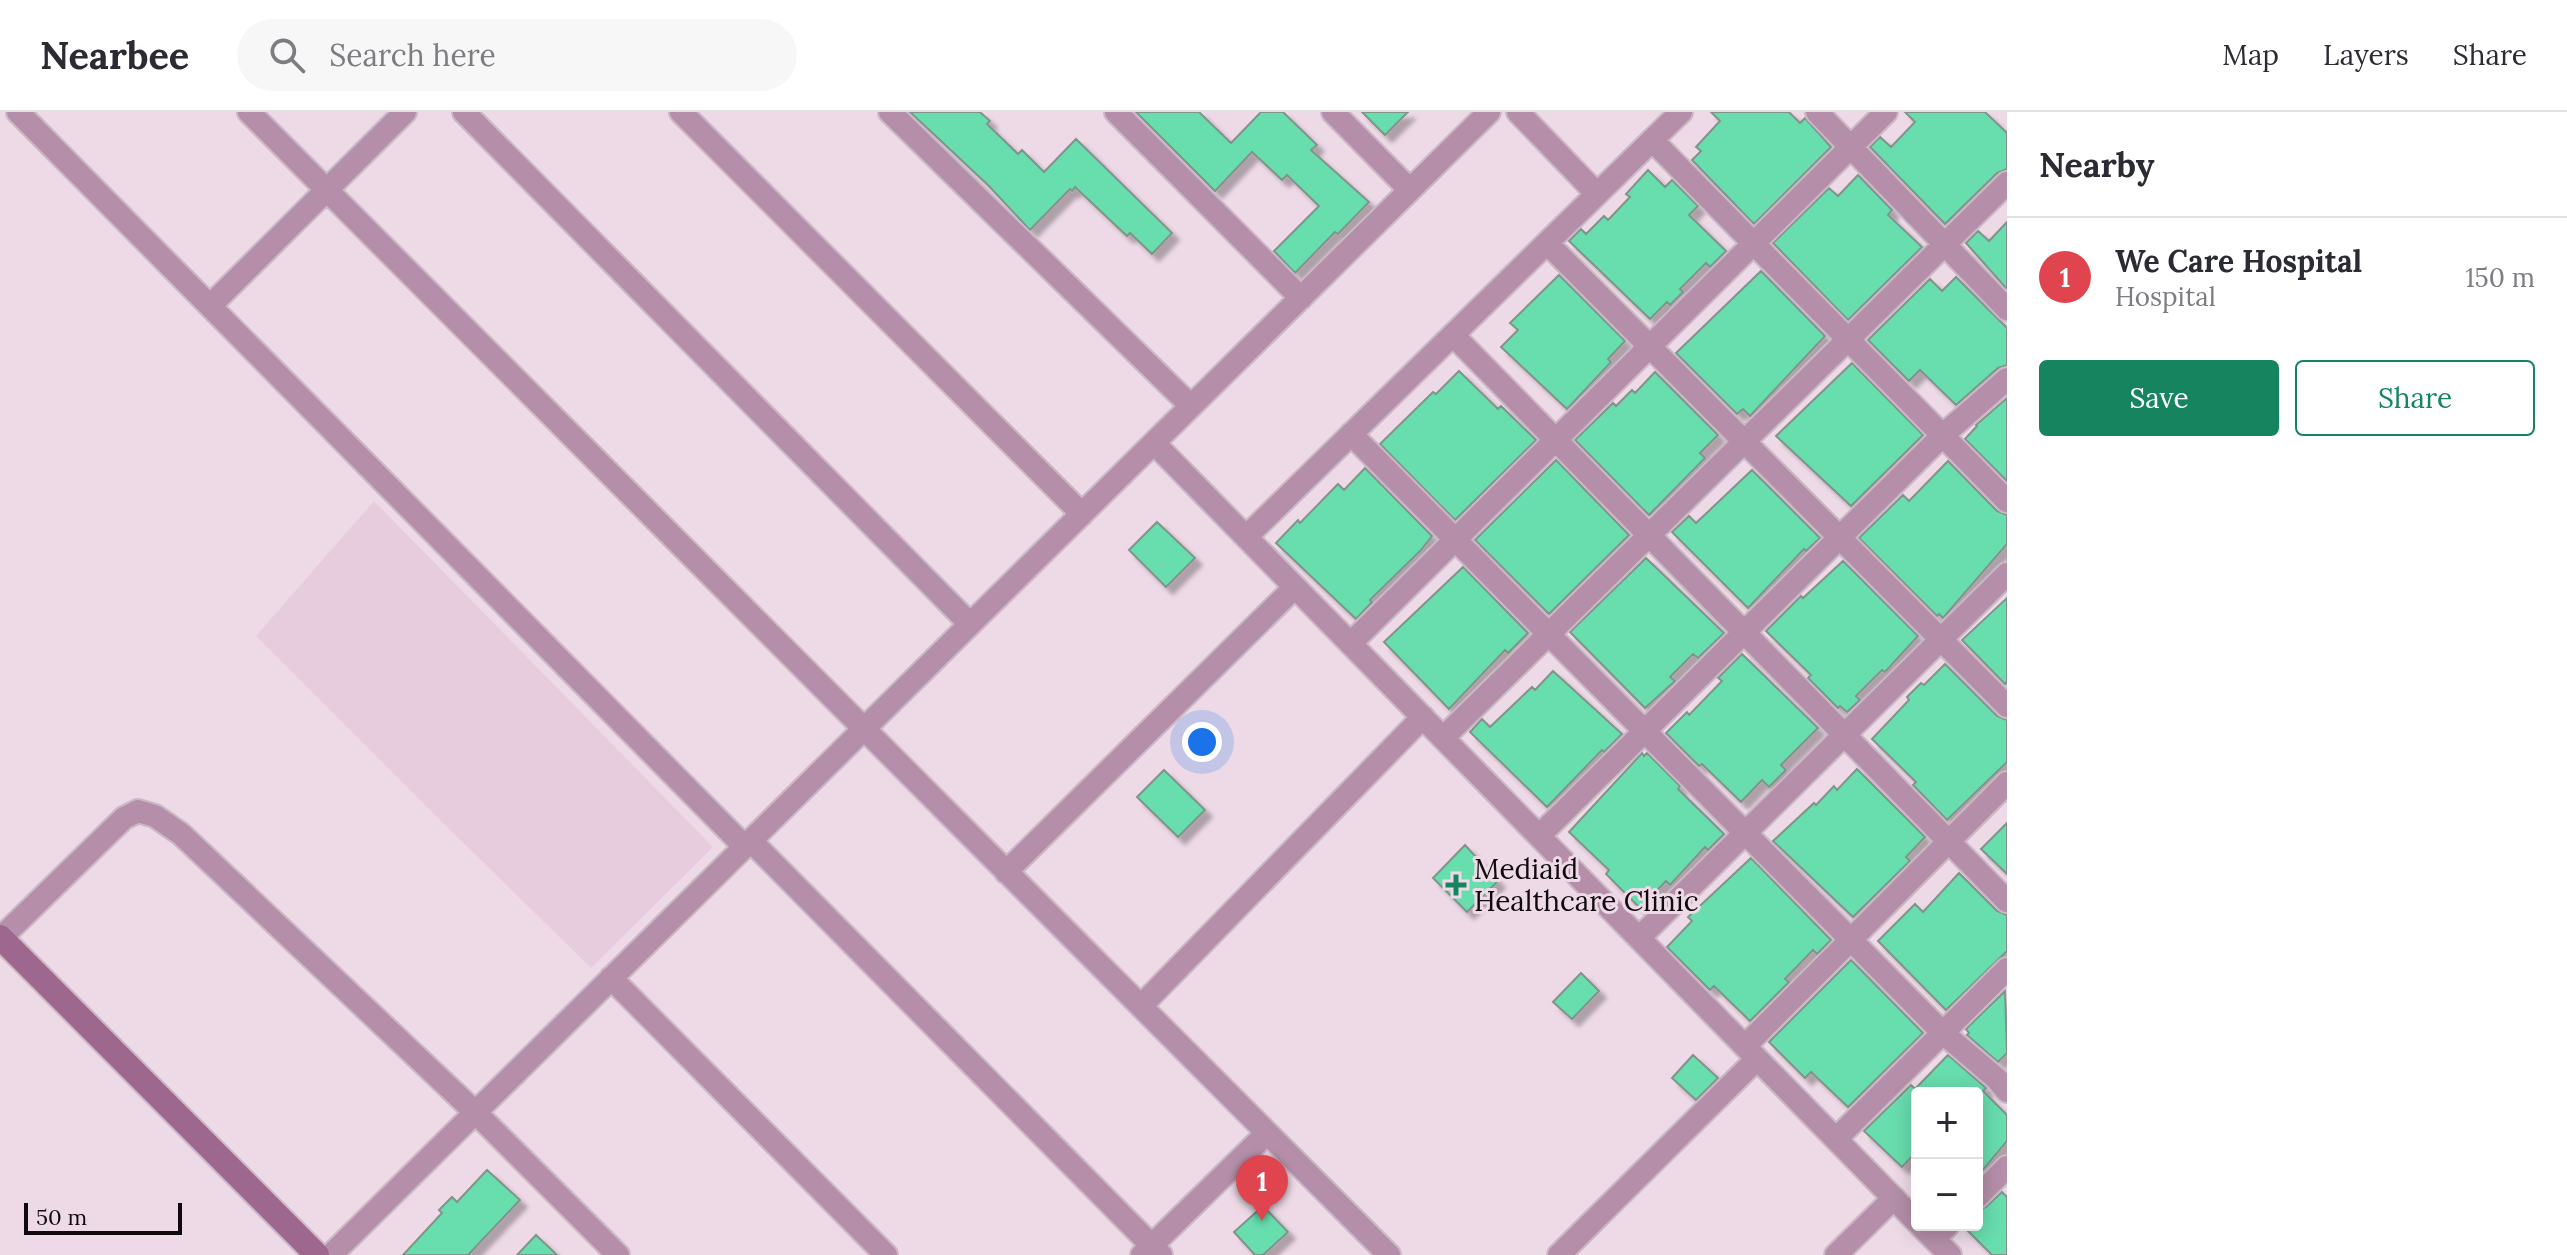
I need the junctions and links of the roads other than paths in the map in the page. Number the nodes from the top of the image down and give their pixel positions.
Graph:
1 (18, 112) edge
2 (249, 112) edge
3 (405, 112) edge
4 (464, 112) edge
5 (681, 112) edge
6 (890, 112) edge
7 (1116, 112) edge
8 (1333, 112) edge
9 (1489, 112) edge
10 (1518, 112) edge
11 (1681, 112) edge
12 (1817, 112) edge
13 (1886, 112) edge
14 (1652, 140) junction
15 (1851, 147) junction
16 (2007, 183) edge
17 (327, 190) junction
18 (1410, 190) junction
19 (1597, 194) junction
20 (1547, 243) junction
21 (1946, 243) junction
22 (1754, 244) junction
23 (1301, 298) junction
24 (210, 306) junction
25 (2007, 309) edge
26 (1453, 335) junction
27 (1848, 340) junction
28 (1650, 346) junction
29 (2007, 379) edge
30 (1191, 406) junction
31 (1351, 434) junction
32 (1943, 435) junction
33 (1556, 440) junction
34 (1744, 442) junction
35 (1154, 443) junction
36 (2007, 501) edge
37 (1082, 514) junction
38 (1649, 536) junction
39 (1246, 537) junction
40 (1840, 538) junction
41 (1455, 540) junction
42 (2007, 574) edge
43 (1295, 587) junction
44 (970, 624) junction
45 (1744, 632) junction
46 (1549, 634) junction
47 (1941, 640) junction
48 (1351, 643) junction
49 (2007, 706) edge
50 (1423, 717) junction
51 (864, 729) junction
52 (1644, 731) junction
53 (1844, 735) junction
54 (1443, 738) junction
55 (2007, 783) edge
56 (1745, 833) junction
57 (1539, 836) junction
58 (1949, 841) junction
59 (748, 844) junction
60 (1006, 872) junction
61 (2007, 901) edge
62 (1, 937) edge
63 (1639, 938) junction
64 (1850, 940) junction
65 (2007, 969) edge
66 (611, 978) junction
67 (1141, 1006) junction
68 (1943, 1033) junction
69 (1751, 1052) junction
70 (2007, 1091) edge
71 (476, 1113) junction
72 (1267, 1133) junction
73 (1836, 1139) junction
74 (2007, 1167) edge
75 (1983, 1191) edge
76 (1894, 1198) junction
77 (1934, 1233) edge
78 (1152, 1252) edge
79 (317, 1255) edge
80 (331, 1255) edge
81 (618, 1255) edge
82 (886, 1255) edge
83 (1389, 1255) edge
84 (1559, 1255) edge
85 (1836, 1255) edge

1 - 24 street
2 - 17 street
3 - 17 street
4 - 44 street
5 - 37 street
6 - 30 street
7 - 23 street
8 - 18 street
9 - 18 street
10 - 19 street
11 - 14 street
12 - 15 street
13 - 15 street
14 - 19 street
14 - 22 street
15 - 21 street
15 - 22 street
16 - 21 street
17 - 24 street
17 - 51 street
18 - 23 street
19 - 20 street
20 - 26 street
20 - 28 street
21 - 25 street
21 - 27 street
22 - 27 street
22 - 28 street
23 - 30 street
24 - 59 street
26 - 31 street
26 - 33 street
27 - 32 street
27 - 34 street
28 - 33 street
28 - 34 street
29 - 32 street
30 - 35 street
31 - 39 street
31 - 41 street
32 - 36 street
32 - 40 street
33 - 38 street
33 - 41 street
34 - 38 street
34 - 40 street
35 - 37 street
35 - 39 street
37 - 44 street
38 - 45 street
38 - 46 street
39 - 43 street
40 - 45 street
40 - 47 street
41 - 46 street
41 - 48 street
42 - 47 street
43 - 48 street
43 - 60 street
44 - 51 street
45 - 52 street
45 - 53 street
46 - 52 street
46 - 54 street
47 - 49 street
47 - 53 street
48 - 50 street
50 - 54 street
50 - 67 street
51 - 59 street
51 - 60 street
52 - 56 street
52 - 57 street
53 - 56 street
53 - 58 street
54 - 57 street
55 - 58 street
56 - 63 street
56 - 64 street
57 - 63 street
58 - 61 street
58 - 64 street
59 - 66 street
59 - 78 street
60 - 67 street
62 - 71 street
62 - 79 street
63 - 69 street
64 - 68 street
64 - 69 street
65 - 68 street
66 - 71 street
66 - 82 street
67 - 72 street
68 - 70 street
68 - 73 street
69 - 73 street
69 - 84 street
71 - 80 street
71 - 81 street
72 - 78 street
72 - 83 street
73 - 76 street
74 - 75 street
76 - 77 street
76 - 85 street

